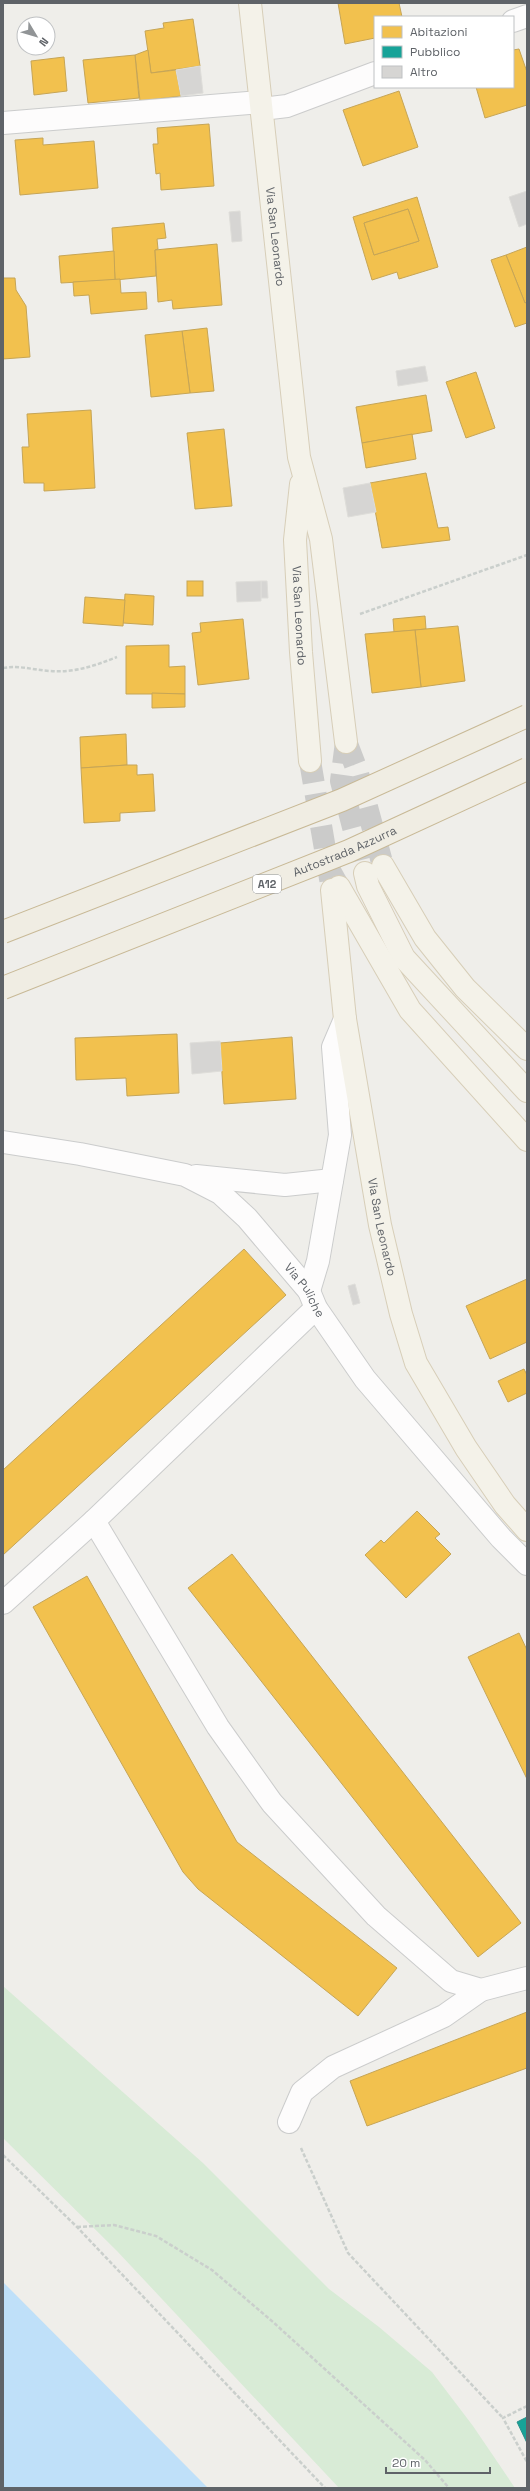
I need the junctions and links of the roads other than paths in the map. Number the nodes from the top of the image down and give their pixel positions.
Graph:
1 (250, 3) edge
2 (527, 16) edge
3 (514, 21) edge
4 (374, 73) edge
5 (261, 105) junction
6 (3, 123) edge
7 (302, 471) junction
8 (527, 716) edge
9 (346, 742) tunnel mouth
10 (310, 760) tunnel mouth
11 (527, 769) edge
12 (3, 932) edge
13 (3, 988) edge
14 (345, 1019) junction
15 (527, 1049) edge
16 (527, 1091) edge
17 (527, 1140) edge
18 (3, 1142) edge
19 (185, 1175) junction
20 (332, 1180) junction
21 (312, 1300) junction
22 (94, 1521) junction
23 (527, 1530) edge
24 (527, 1564) edge
25 (3, 1603) edge
26 (527, 1978) edge
27 (481, 1990) junction
28 (289, 2122) road end

1 - 5 main road, Via San Leonardo
2 - 3 street
4 - 5 street
5 - 6 street
5 - 7 main road, Via San Leonardo
7 - 9 main road, Via San Leonardo
7 - 10 main road, Via San Leonardo
8 - 12 highway, bridge
11 - 13 highway, Autostrada Azzurra / A12, bridge
14 - 17 main road, Via San Leonardo
14 - 20 street
14 - 23 main road, Via San Leonardo
15 - 16 main road
18 - 19 street, Via Puliche
19 - 20 street
19 - 21 street, Via Puliche
20 - 21 street
21 - 22 street
21 - 24 street, Via Puliche
22 - 25 street
22 - 27 street
26 - 27 street
27 - 28 street

